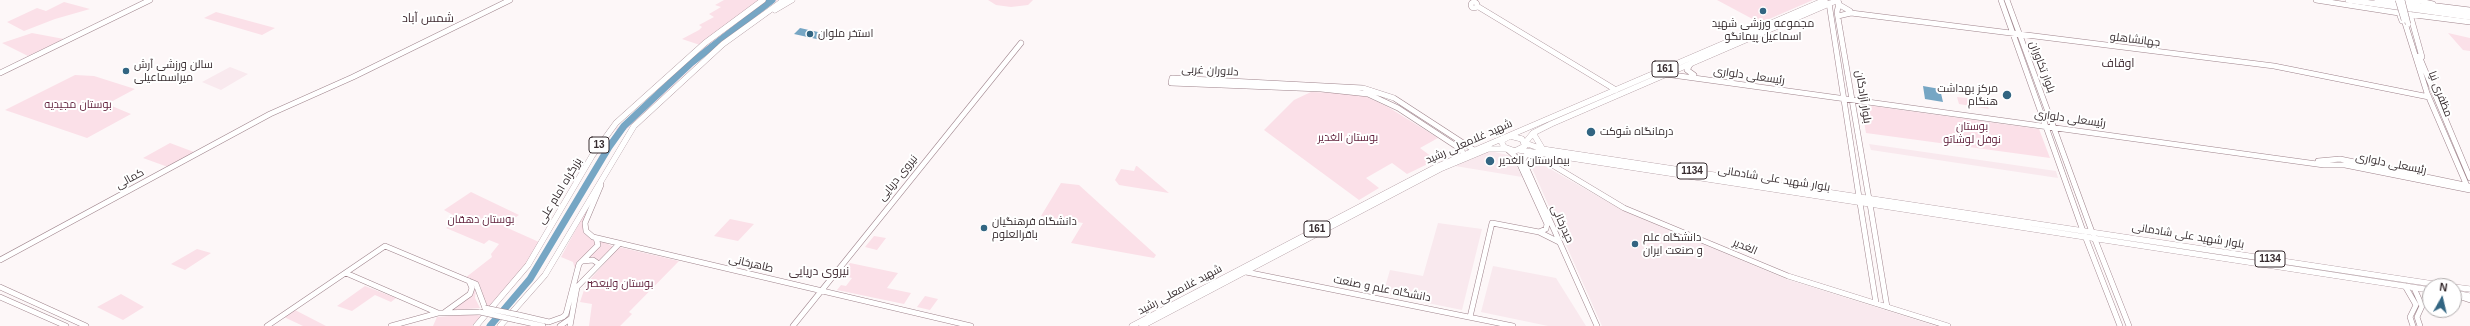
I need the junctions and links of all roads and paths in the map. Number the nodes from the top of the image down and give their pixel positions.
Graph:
1 (150, 0) edge
2 (763, 0) edge
3 (784, 0) edge
4 (792, 0) edge
5 (1482, 0) edge
6 (2001, 0) edge
7 (2007, 0) edge
8 (2316, 0) edge
9 (2348, 0) edge
10 (2377, 0) edge
11 (2398, 0) edge
12 (2402, 0) edge
13 (2407, 0) edge
14 (2416, 0) edge
15 (507, 1) edge
16 (1827, 1) edge
17 (1839, 1) edge
18 (2425, 3) junction
19 (1819, 7) junction
20 (2470, 10) edge
21 (1845, 11) junction
22 (1830, 12) junction
23 (2411, 12) junction
24 (2399, 13) junction
25 (1838, 16) junction
26 (2470, 20) edge
27 (2407, 23) junction
28 (2015, 33) junction
29 (733, 37) junction
30 (1021, 43) dead end
31 (1692, 62) junction
32 (2423, 71) junction
33 (0, 73) edge
34 (1665, 74) junction
35 (1694, 76) junction
36 (1687, 77) junction
37 (1625, 86) junction
38 (1632, 89) junction
39 (1616, 90) junction
40 (2428, 95) junction
41 (1843, 98) junction
42 (1853, 99) junction
43 (1590, 108) junction
44 (2046, 124) junction
45 (2053, 125) junction
46 (1533, 133) junction
47 (1504, 138) junction
48 (1525, 143) junction
49 (1507, 149) junction
50 (1474, 150) junction
51 (1519, 150) junction
52 (1538, 151) junction
53 (1463, 154) junction
54 (1549, 155) junction
55 (1545, 162) junction
56 (609, 165) junction
57 (2470, 178) edge
58 (2469, 189) edge
59 (1860, 200) junction
60 (1870, 201) junction
61 (1539, 232) junction
62 (2084, 233) junction
63 (2093, 235) junction
64 (596, 238) junction
65 (1560, 243) junction
66 (619, 244) junction
67 (1275, 254) junction
68 (0, 260) edge
69 (582, 261) junction
70 (599, 264) junction
71 (1246, 272) junction
72 (346, 273) junction
73 (469, 281) junction
74 (2422, 282) edge
75 (2405, 286) junction
76 (0, 287) edge
77 (2414, 288) junction
78 (2422, 289) edge
79 (822, 291) junction
80 (0, 296) edge
81 (1876, 303) junction
82 (1887, 306) junction
83 (1472, 308) junction
84 (482, 310) junction
85 (441, 313) junction
86 (1470, 317) junction
87 (2414, 317) junction
88 (517, 318) junction
89 (570, 319) junction
90 (1482, 320) junction
91 (66, 326) edge
92 (86, 326) edge
93 (267, 326) edge
94 (391, 326) edge
95 (476, 326) edge
96 (500, 326) edge
97 (543, 326) edge
98 (560, 326) edge
99 (570, 326) edge
100 (793, 326) edge
101 (971, 326) edge
102 (1132, 326) edge
103 (1142, 326) edge
104 (1513, 326) edge
105 (1596, 326) edge
106 (1948, 326) edge
107 (2120, 326) edge
108 (2129, 326) edge
109 (2413, 326) edge
110 (2420, 326) edge

1 - 33 main road
2 - 95 main road, بزرگراه امام علی / 13
3 - 29 main road, 13
4 - 29 main road
5 - 39 main road
6 - 28 main road, بلوار تکاوران
7 - 28 main road, بلوار تکاوران
8 - 24 main road
9 - 23 main road
10 - 20 main road
11 - 27 main road, مظفری نیا, bridge
12 - 27 main road, مظفری نیا, bridge
13 - 18 main road
14 - 18 main road
15 - 68 main road, کمالی
16 - 17 main road, شهید غلامعلی رشید / 161
16 - 19 main road, شهید غلامعلی رشید / 161
16 - 22 main road, بلوار آزادگان
16 - 37 main road, شهید غلامعلی رشید / 161
17 - 21 main road
17 - 25 main road, بلوار آزادگان
18 - 20 main road
19 - 22 main road
19 - 31 main road, شهید غلامعلی رشید / 161
21 - 25 main road
21 - 28 main road, جهانشاهلو
22 - 41 main road, بلوار آزادگان
23 - 24 main road
23 - 26 main road
23 - 32 main road
24 - 32 main road
25 - 42 main road, بلوار آزادگان
27 - 32 main road, مظفری نیا
28 - 40 main road, جهانشاهلو
28 - 44 main road, بلوار تکاوران
28 - 45 main road, بلوار تکاوران
29 - 56 main road, 13
30 - 79 main road, نیروی دریایی
31 - 34 main road, شهید غلامعلی رشید / 161
31 - 35 main road
32 - 40 main road, مظفری نیا
32 - 57 main road, مظفری نیا
34 - 36 main road, رئیسعلی دلواری
34 - 38 main road, شهید غلامعلی رشید / 161
35 - 36 main road, رئیسعلی دلواری
35 - 41 main road, رئیسعلی دلواری
36 - 41 main road, رئیسعلی دلواری
37 - 38 main road
37 - 39 main road, شهید غلامعلی رشید / 161
38 - 43 main road, شهید غلامعلی رشید / 161
39 - 43 main road
39 - 47 main road, شهید غلامعلی رشید / 161
40 - 58 main road, مظفری نیا
41 - 42 main road, رئیسعلی دلواری
41 - 59 main road, بلوار آزادگان
42 - 44 main road, رئیسعلی دلواری
42 - 60 main road, بلوار آزادگان
43 - 46 main road, شهید غلامعلی رشید / 161
44 - 45 main road, رئیسعلی دلواری
44 - 62 main road, بلوار تکاوران
45 - 58 main road, رئیسعلی دلواری
45 - 63 main road, بلوار تکاوران
46 - 48 main road, شهید غلامعلی رشید / 161
46 - 52 main road
47 - 48 main road, بلوار شهید علی شادمانی
47 - 49 main road
47 - 50 main road, شهید غلامعلی رشید / 161
48 - 51 main road, شهید غلامعلی رشید
48 - 52 main road, بلوار شهید علی شادمانی / 1134
49 - 51 main road, شهید غلامعلی رشید
49 - 61 main road, حیدرخانی
49 - 67 main road, شهید غلامعلی رشید / 161
50 - 53 main road, شهید غلامعلی رشید / 161
50 - 53 main road, دلاوران غربی
51 - 52 main road, بلوار شهید علی شادمانی / 1134
52 - 54 main road, بلوار شهید علی شادمانی / 1134
52 - 55 main road, الغدیر
52 - 59 main road, بلوار شهید علی شادمانی / 1134
52 - 65 main road, حیدرخانی
53 - 67 main road, شهید غلامعلی رشید / 161
54 - 55 main road
54 - 59 main road, بلوار شهید علی شادمانی / 1134
55 - 81 main road, الغدیر
56 - 64 main road
56 - 96 main road, 13
59 - 60 main road, 1134
59 - 81 main road, بلوار آزادگان
60 - 62 main road, 1134
60 - 82 main road, بلوار آزادگان
61 - 65 main road
61 - 83 main road
62 - 63 main road, 1134
62 - 107 main road, بلوار تکاوران
63 - 74 main road, بلوار شهید علی شادمانی / 1134
63 - 75 main road, بلوار شهید علی شادمانی / 1134
63 - 108 main road, بلوار تکاوران
64 - 66 main road, طاهرخانی
64 - 69 main road
65 - 105 main road, حیدرخانی
66 - 70 main road
66 - 79 main road, طاهرخانی
67 - 71 main road, شهید غلامعلی رشید / 161
67 - 102 main road, شهید غلامعلی رشید / 161
69 - 70 main road
69 - 88 main road
70 - 89 main road
71 - 86 main road, دانشگاه علم و صنعت
71 - 103 main road, شهید غلامعلی رشید / 161
72 - 73 main road
72 - 85 main road
72 - 93 main road
73 - 84 main road
73 - 85 main road
75 - 77 main road, بلوار شهید علی شادمانی / 1134
75 - 87 main road
76 - 92 main road
77 - 78 main road, بلوار شهید علی شادمانی / 1134
77 - 87 main road
79 - 100 main road, نیروی دریایی
79 - 101 main road, طاهرخانی
80 - 91 main road
81 - 82 main road, الغدیر
82 - 106 main road, الغدیر
83 - 86 main road
83 - 90 main road
84 - 85 main road
84 - 88 main road, bridge
85 - 94 main road
86 - 90 main road, دانشگاه علم و صنعت
87 - 109 main road
87 - 110 main road
88 - 97 main road
89 - 98 main road
89 - 99 main road
90 - 104 main road, دانشگاه علم و صنعت

